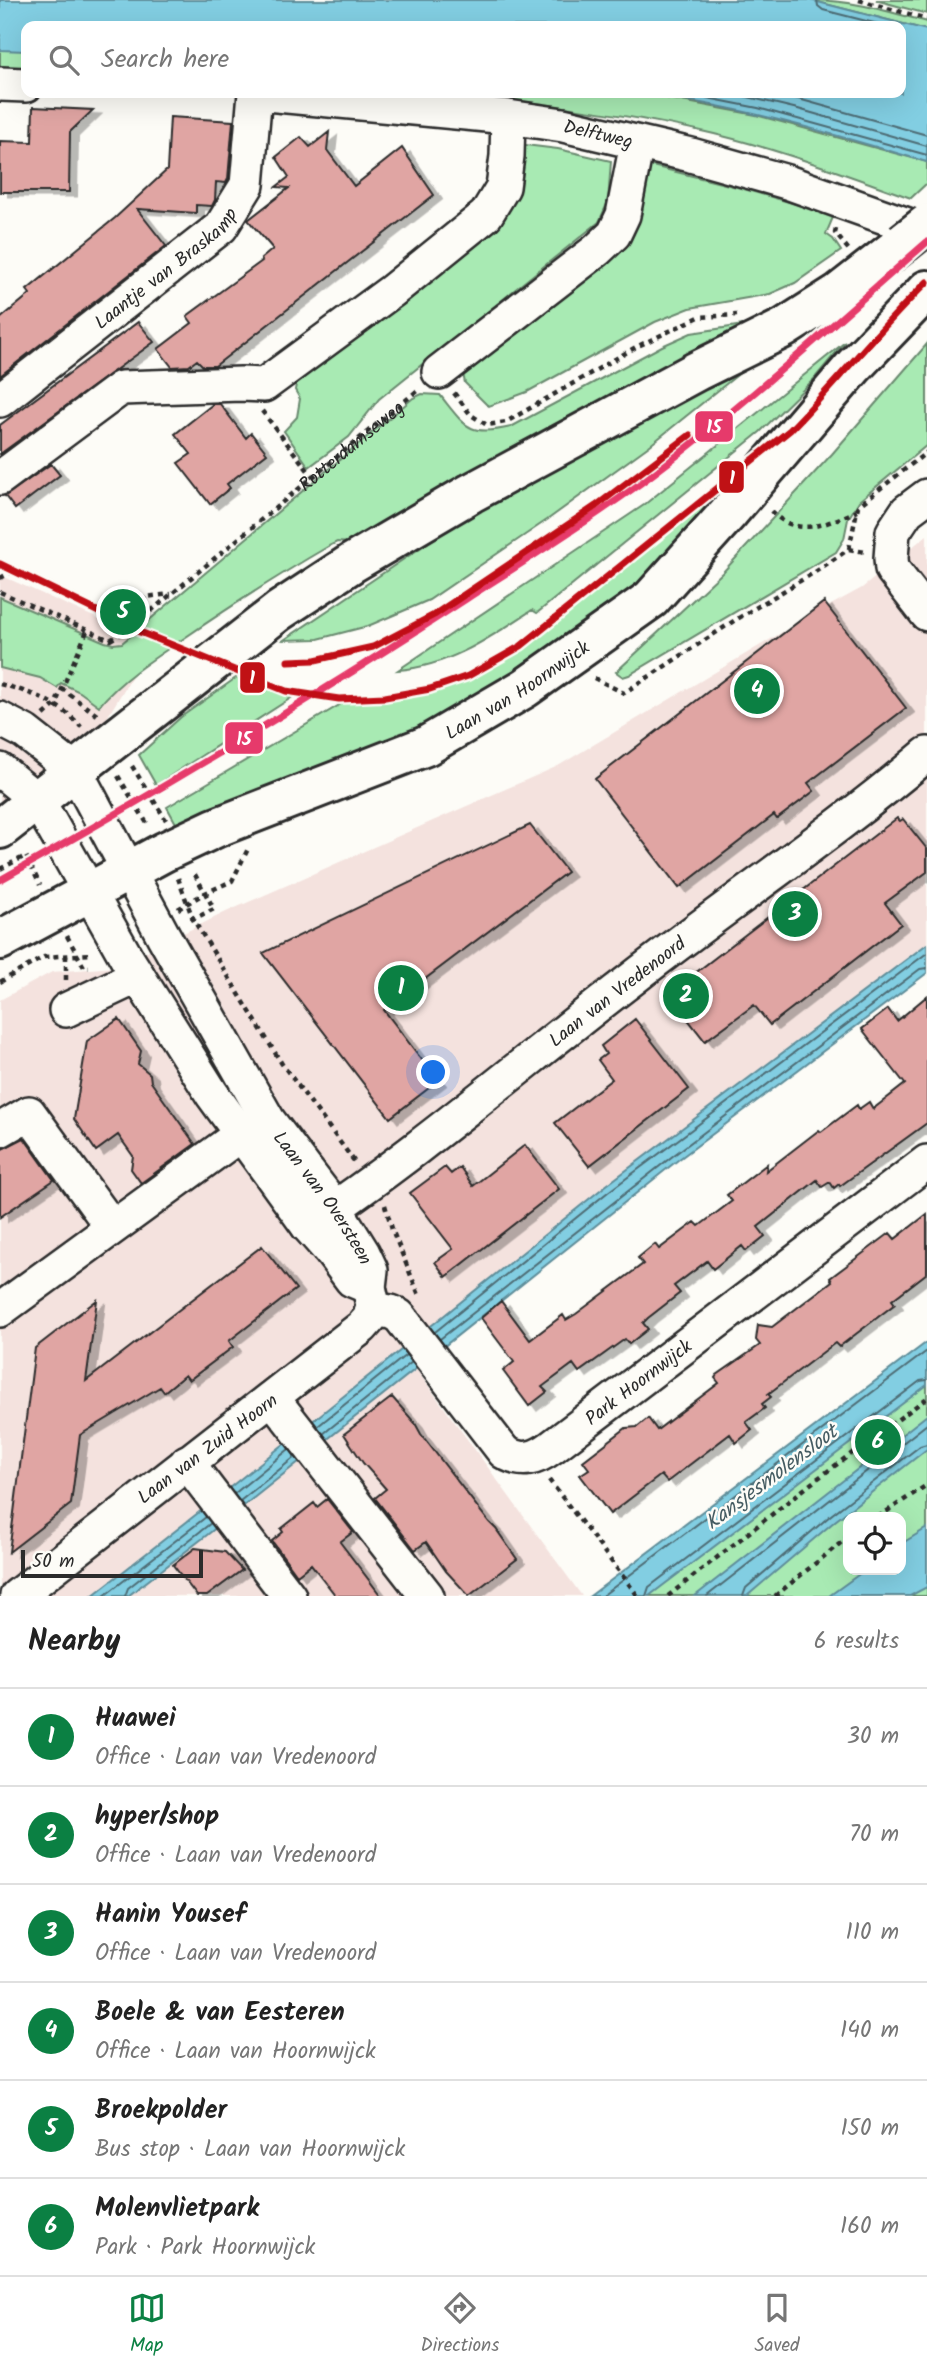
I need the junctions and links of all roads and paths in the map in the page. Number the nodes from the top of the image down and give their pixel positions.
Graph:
1 (859, 0) edge
2 (927, 19) edge
3 (0, 84) edge
4 (21, 85) edge
5 (256, 98) edge
6 (308, 98) edge
7 (508, 117) junction
8 (637, 143) junction
9 (835, 230) dead end
10 (919, 233) edge
11 (845, 245) dead end
12 (927, 290) edge
13 (745, 315) dead end
14 (439, 372) junction
15 (252, 385) junction
16 (0, 400) edge
17 (927, 452) edge
18 (313, 477) junction
19 (0, 478) edge
20 (927, 496) edge
21 (771, 511) dead end
22 (857, 511) junction
23 (19, 569) dead end
24 (0, 578) edge
25 (0, 592) edge
26 (172, 594) junction
27 (927, 614) edge
28 (128, 630) junction
29 (87, 631) junction
30 (594, 678) dead end
31 (0, 684) edge
32 (61, 688) dead end
33 (0, 719) edge
34 (79, 723) dead end
35 (927, 754) edge
36 (0, 770) edge
37 (76, 772) junction
38 (125, 785) dead end
39 (38, 801) junction
40 (148, 824) dead end
41 (0, 829) edge
42 (130, 870) junction
43 (178, 876) dead end
44 (90, 892) junction
45 (0, 940) edge
46 (97, 953) dead end
47 (66, 956) junction
48 (138, 976) junction
49 (66, 977) dead end
50 (0, 982) edge
51 (66, 1010) dead end
52 (302, 1095) dead end
53 (0, 1130) edge
54 (241, 1134) junction
55 (927, 1162) edge
56 (321, 1217) junction
57 (113, 1227) junction
58 (371, 1298) junction
59 (0, 1310) edge
60 (927, 1398) edge
61 (281, 1410) junction
62 (542, 1454) junction
63 (187, 1462) junction
64 (927, 1485) edge
65 (886, 1512) edge
66 (843, 1541) edge
67 (17, 1596) edge
68 (289, 1596) edge
69 (427, 1596) edge
70 (638, 1596) edge
71 (668, 1596) edge
72 (775, 1596) edge

1 - 2 path
3 - 4 street
5 - 16 street, Laantje van Braskamp
6 - 7 street, Delftweg
7 - 8 street, Delftweg
7 - 15 street
8 - 10 street, Delftweg
8 - 14 street
9 - 11 path
10 - 37 main road
12 - 42 main road, Laan van Hoornwijck
13 - 14 path
14 - 18 path, Rotterdamseweg
15 - 18 path
15 - 19 street
17 - 22 path
18 - 26 path, Rotterdamseweg
20 - 27 street
21 - 22 path
22 - 30 path
23 - 24 path
25 - 29 path
26 - 28 path, Rotterdamseweg
26 - 28 path
28 - 29 path
29 - 32 path
31 - 34 path
33 - 37 street
35 - 56 street, Laan van Vredenoord
36 - 39 street
37 - 39 main road
37 - 42 street, Laan van Oversteen
38 - 40 path
39 - 41 main road
39 - 44 street, Laan van Oversteen
42 - 44 main road, Laan van Hoornwijck
42 - 56 street, Laan van Oversteen
43 - 52 path
44 - 45 main road, Laan van Hoornwijck
44 - 48 street, Laan van Oversteen
46 - 47 path
47 - 49 path
47 - 50 path
48 - 51 street
48 - 54 street, Laan van Oversteen
53 - 57 street
54 - 56 street, Laan van Oversteen
54 - 57 street
55 - 62 street, Park Hoornwijck
56 - 58 street, Laan van Oversteen
57 - 59 street
58 - 61 street, Laan van Zuid Hoorn
58 - 62 street
60 - 71 path
61 - 63 street, Laan van Zuid Hoorn
61 - 69 street
62 - 70 path
63 - 67 street, Laan van Zuid Hoorn
63 - 68 street
64 - 65 path
66 - 72 path

